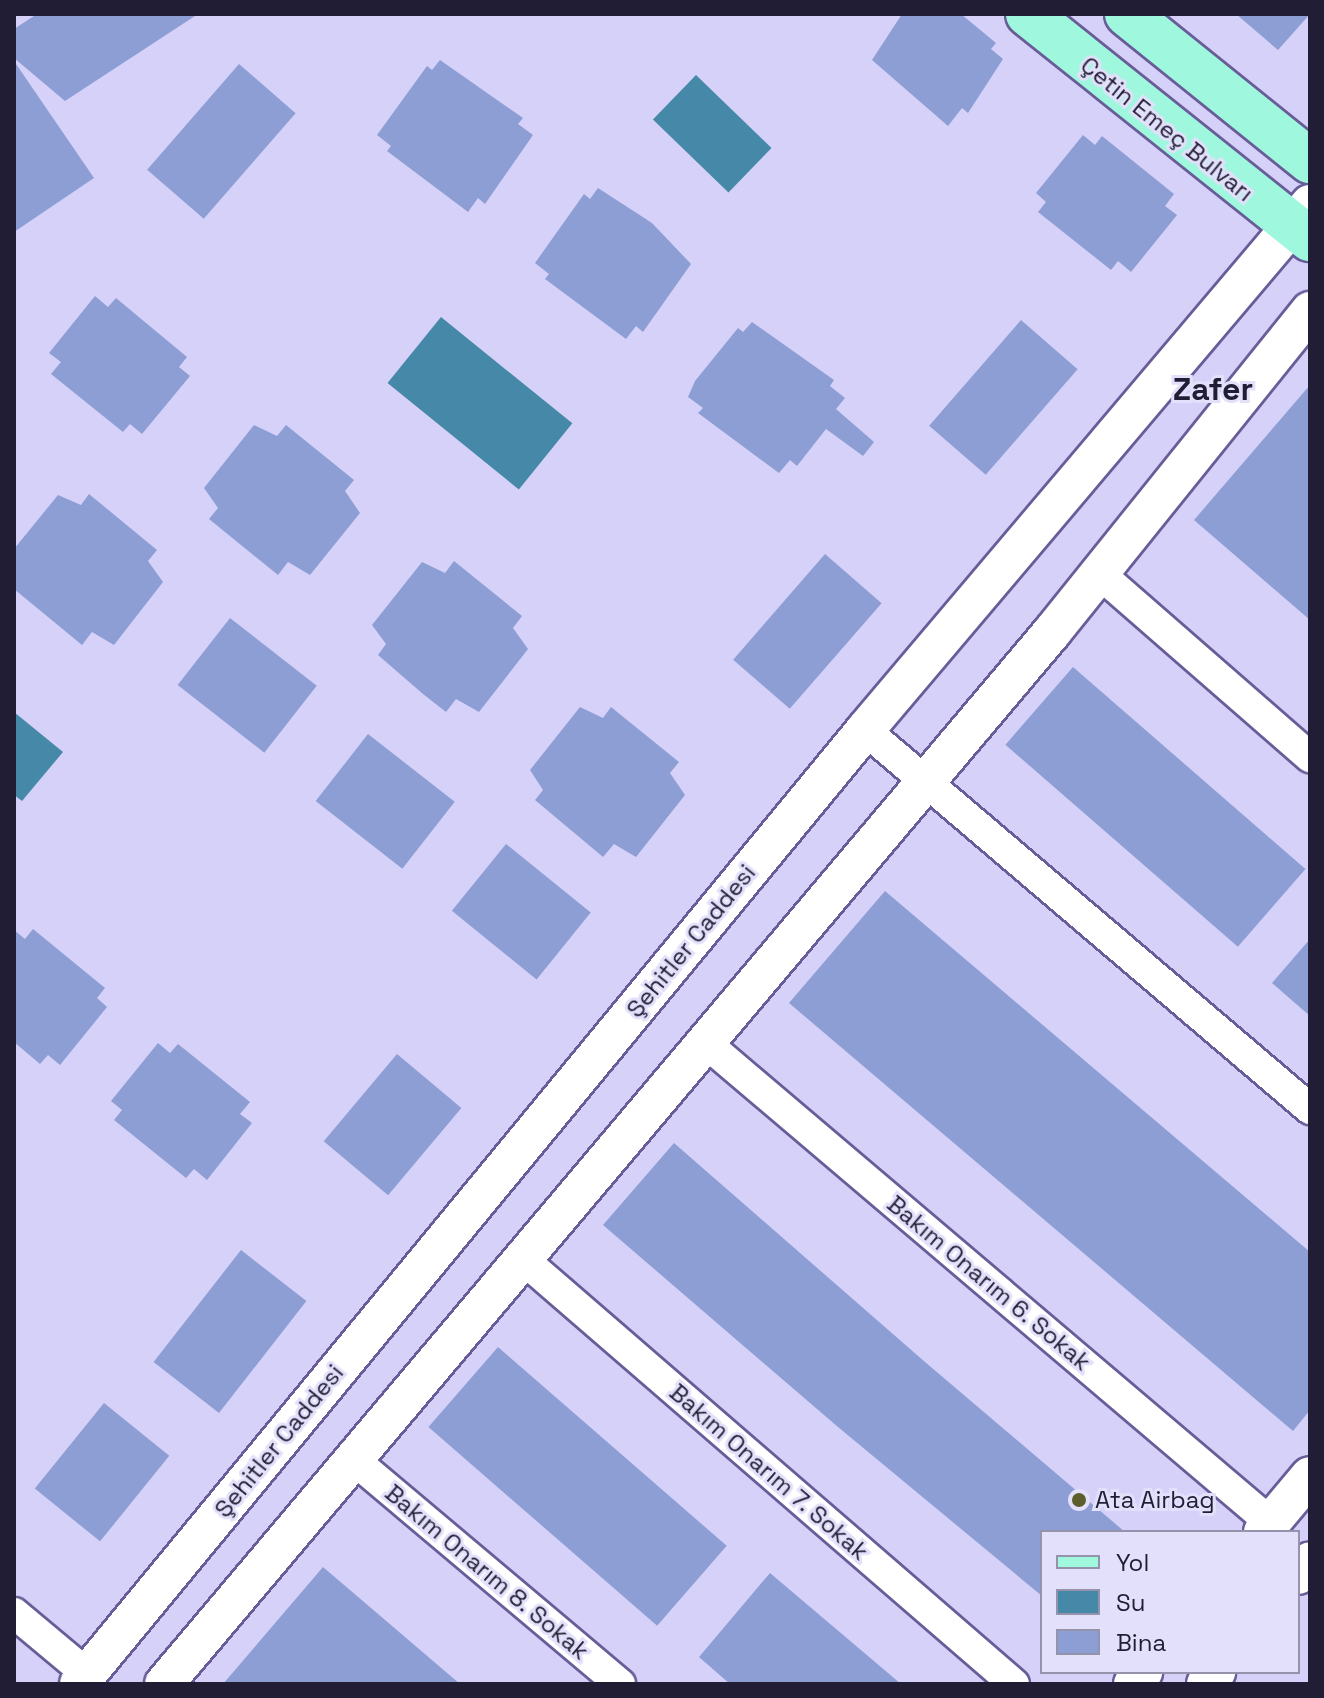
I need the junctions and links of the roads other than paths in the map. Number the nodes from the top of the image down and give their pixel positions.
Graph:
1 (1028, 14) edge
2 (1127, 14) edge
3 (1310, 161) edge
4 (1303, 224) edge
5 (1310, 311) edge
6 (1100, 574) junction
7 (865, 730) junction
8 (1310, 757) edge
9 (927, 781) junction
10 (707, 1044) junction
11 (1310, 1109) edge
12 (524, 1260) junction
13 (354, 1460) junction
14 (1310, 1476) edge
15 (1267, 1527) edge
16 (14, 1613) edge
17 (83, 1679) edge
18 (164, 1684) edge
19 (620, 1684) edge
20 (1014, 1684) edge

1 - 4 main road, Çetin Emeç Bulvarı
2 - 3 main road
4 - 7 street, Şehitler Caddesi
5 - 6 street
6 - 8 street
6 - 9 street
7 - 9 street
7 - 17 street, Şehitler Caddesi
9 - 10 street
9 - 11 street
10 - 12 street
10 - 15 street, Bakım Onarım 6. Sokak
12 - 13 street
12 - 20 street, Bakım Onarım 7. Sokak
13 - 18 street
13 - 19 street, Bakım Onarım 8. Sokak
14 - 15 street
16 - 17 street

